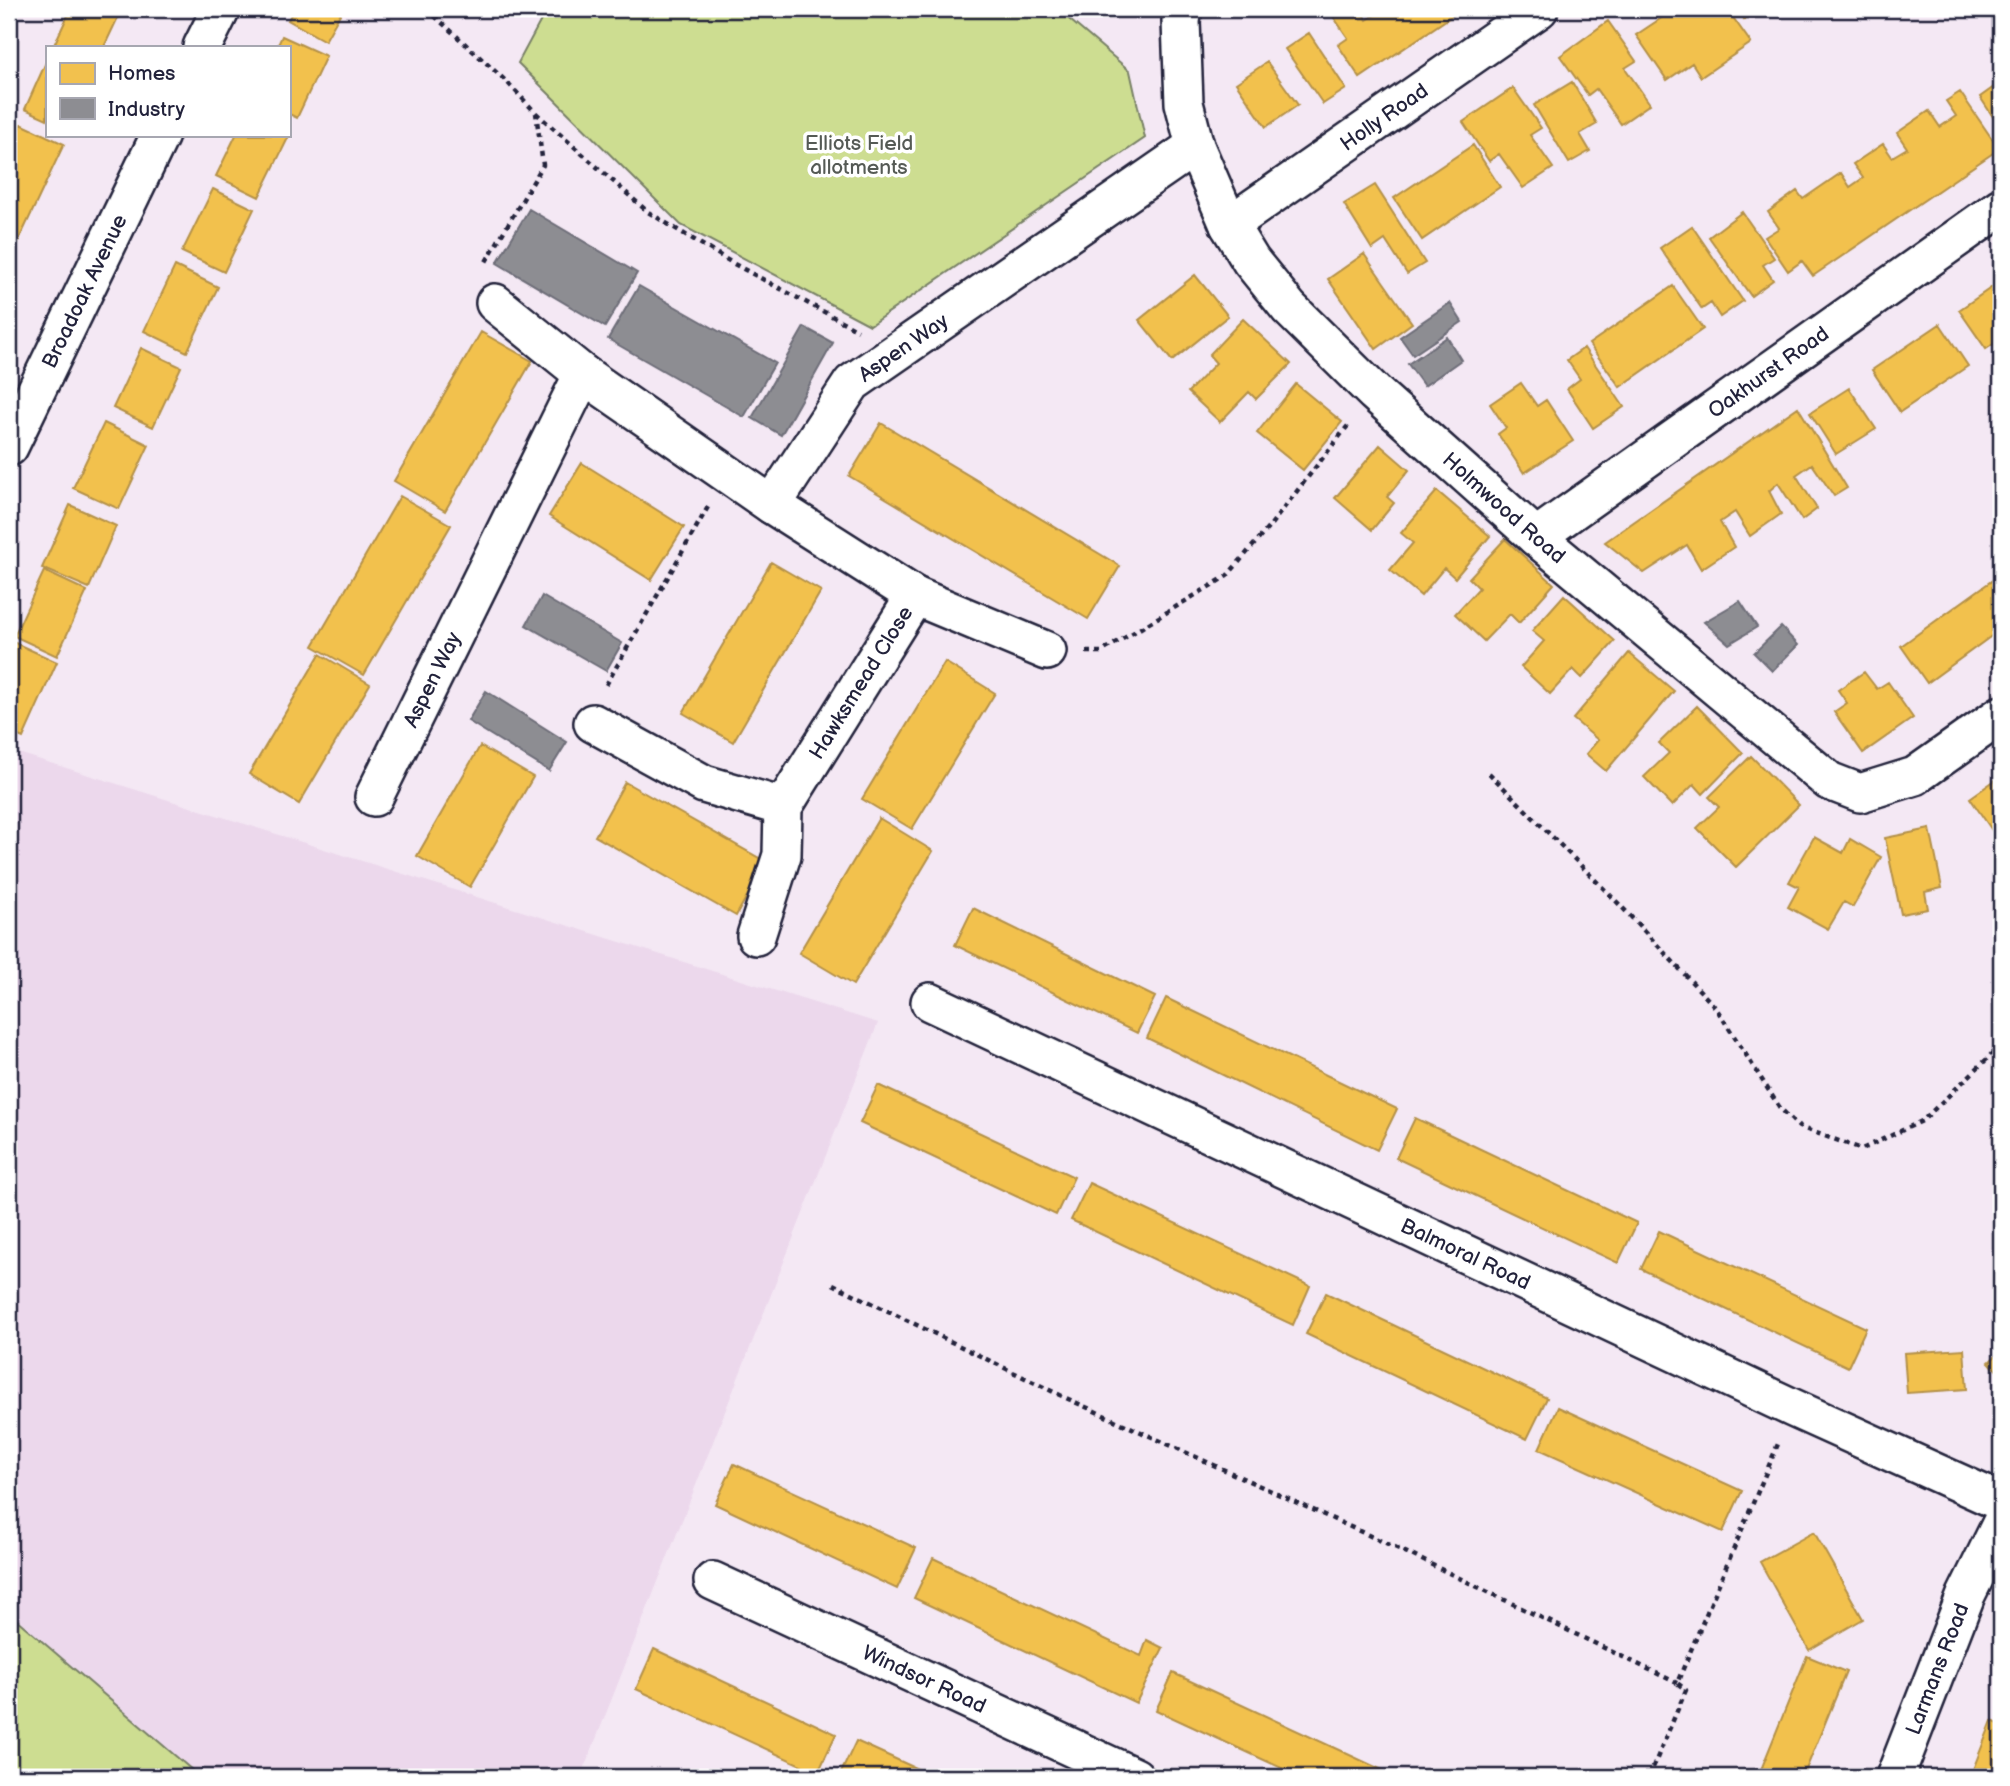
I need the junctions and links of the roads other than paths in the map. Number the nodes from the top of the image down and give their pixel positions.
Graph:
1 (221, 9) edge
2 (1183, 9) edge
3 (1539, 9) edge
4 (202, 46) edge
5 (160, 136) edge
6 (1195, 146) junction
7 (2001, 207) edge
8 (1229, 226) junction
9 (495, 303) road end
10 (583, 374) junction
11 (9, 447) edge
12 (772, 505) junction
13 (1536, 537) junction
14 (915, 596) junction
15 (1047, 651) road end
16 (2001, 715) edge
17 (593, 723) road end
18 (374, 797) dead end
19 (783, 807) junction
20 (756, 936) dead end
21 (930, 1002) dead end
22 (2001, 1502) edge
23 (2001, 1524) edge
24 (713, 1581) dead end
25 (1135, 1777) edge
26 (1895, 1777) edge

1 - 4 street
2 - 6 street, Holmwood Road
3 - 8 street, Holly Road
5 - 11 street, Broadoak Avenue
6 - 8 street, Holmwood Road
6 - 12 street, Aspen Way
7 - 13 street, Oakhurst Road
8 - 13 street, Holmwood Road
9 - 10 street
10 - 12 street
10 - 18 street, Aspen Way
12 - 14 street, Hawksmead Close
13 - 16 street, Holmwood Road
14 - 15 street
14 - 19 street, Hawksmead Close
17 - 19 street
19 - 20 street
21 - 22 street, Balmoral Road
23 - 26 street, Larmans Road
24 - 25 street, Windsor Road

